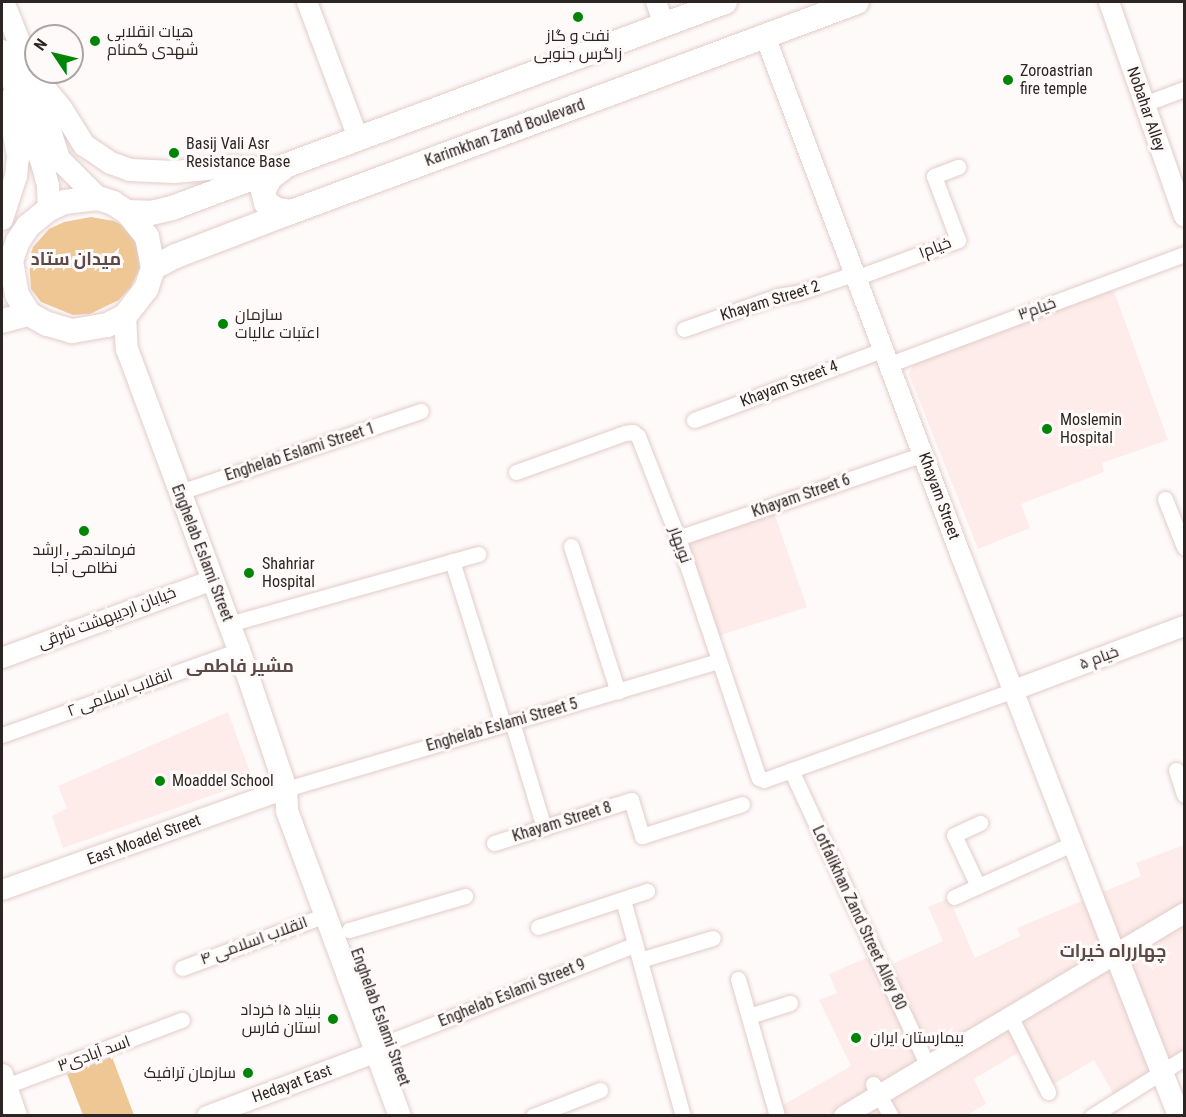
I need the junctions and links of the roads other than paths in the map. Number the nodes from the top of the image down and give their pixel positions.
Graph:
1 (3, 2) edge
2 (307, 2) edge
3 (725, 2) edge
4 (857, 2) edge
5 (1109, 2) edge
6 (660, 13) edge
7 (765, 36) junction
8 (2, 51) edge
9 (24, 53) edge
10 (35, 84) edge
11 (41, 84) edge
12 (1185, 89) edge
13 (2, 94) edge
14 (1144, 105) junction
15 (358, 138) junction
16 (958, 167) dead end
17 (282, 169) junction
18 (98, 198) junction
19 (49, 209) junction
20 (127, 212) junction
21 (291, 212) junction
22 (1185, 216) edge
23 (2, 219) edge
24 (1185, 254) edge
25 (6, 263) edge
26 (153, 268) junction
27 (857, 275) junction
28 (29, 314) junction
29 (125, 316) junction
30 (2, 321) edge
31 (684, 329) dead end
32 (887, 356) junction
33 (421, 411) dead end
34 (694, 420) dead end
35 (924, 454) junction
36 (516, 472) dead end
37 (180, 492) junction
38 (1165, 500) dead end
39 (678, 538) junction
40 (571, 546) dead end
41 (1185, 547) edge
42 (478, 554) dead end
43 (452, 561) junction
44 (213, 580) junction
45 (229, 624) junction
46 (1185, 626) edge
47 (239, 650) junction
48 (2, 657) edge
49 (718, 661) junction
50 (1014, 690) junction
51 (618, 692) junction
52 (508, 723) junction
53 (2, 735) edge
54 (791, 770) junction
55 (1176, 770) dead end
56 (286, 789) junction
57 (1185, 795) edge
58 (742, 804) dead end
59 (980, 823) dead end
60 (544, 828) junction
61 (494, 843) dead end
62 (1072, 844) junction
63 (978, 886) junction
64 (2, 890) edge
65 (647, 891) dead end
66 (465, 896) dead end
67 (954, 897) dead end
68 (623, 900) junction
69 (1185, 913) edge
70 (326, 915) junction
71 (538, 927) dead end
72 (349, 930) junction
73 (713, 938) dead end
74 (637, 952) junction
75 (1116, 954) junction
76 (182, 968) dead end
77 (738, 979) dead end
78 (790, 1003) dead end
79 (749, 1016) junction
80 (1011, 1018) junction
81 (182, 1020) dead end
82 (383, 1047) junction
83 (1185, 1058) edge
84 (928, 1067) junction
85 (1161, 1072) junction
86 (4, 1080) edge
87 (876, 1089) junction
88 (600, 1090) dead end
89 (1048, 1092) dead end
90 (16, 1116) edge
91 (207, 1116) edge
92 (400, 1116) edge
93 (417, 1116) edge
94 (533, 1116) edge
95 (683, 1116) edge
96 (777, 1116) edge
97 (844, 1116) edge
98 (891, 1116) edge
99 (1092, 1116) edge
100 (1179, 1116) edge

1 - 9 main road
2 - 15 street
3 - 6 main road
4 - 7 main road, Karimkhan Zand Boulevard
5 - 14 street, Nobahar Alley
6 - 15 main road
7 - 21 main road, Karimkhan Zand Boulevard
7 - 27 street, Khayam Street
8 - 19 main road
10 - 18 main road
11 - 17 main road
12 - 14 street
13 - 23 main road
14 - 22 street, Nobahar Alley
15 - 17 main road
16 - 27 street, ۱خیام
17 - 20 main road
17 - 21 main road
18 - 19 main road
18 - 20 main road
19 - 25 main road
20 - 26 main road
21 - 26 main road, Karimkhan Zand Boulevard
24 - 32 street, خیام۳
25 - 28 main road
26 - 29 main road
27 - 31 street, Khayam Street 2
27 - 32 street, Khayam Street
28 - 29 main road
28 - 30 main road
29 - 37 main road, Enghelab Eslami Street
32 - 34 street, Khayam Street 4
32 - 35 street, Khayam Street
33 - 37 street, Enghelab Eslami Street 1
35 - 39 street, Khayam Street 6
35 - 50 street, Khayam Street
36 - 39 street, نوبهار
37 - 44 main road, Enghelab Eslami Street
38 - 41 street
39 - 49 street, نوبهار
40 - 51 street
42 - 43 street
43 - 45 street
43 - 52 street
44 - 45 main road, Enghelab Eslami Street
44 - 48 street, خیابان اردیبهشت شرقی
45 - 47 main road, Enghelab Eslami Street
46 - 50 street, ۵ خیام
47 - 53 street, ۲ انقلاب اسلامی
47 - 56 main road, Enghelab Eslami Street
49 - 51 street, Enghelab Eslami Street 5
49 - 54 street, نوبهار
50 - 54 street
50 - 62 street, Khayam Street
51 - 52 street, Enghelab Eslami Street 5
52 - 56 street, Enghelab Eslami Street 5
52 - 60 street
54 - 84 street, Lotfalikhan Zand Street Alley 80
55 - 57 street
56 - 64 street, East Moadel Street
56 - 70 main road, Enghelab Eslami Street
56 - 72 main road, Enghelab Eslami Street
58 - 60 street, Khayam Street 8
59 - 63 street
60 - 61 street, Khayam Street 8
62 - 63 street
62 - 75 street, Khayam Street
63 - 67 street
65 - 68 street
66 - 72 street
68 - 71 street
68 - 74 street
69 - 75 street
70 - 76 street, ۴ انقلاب اسلامی
70 - 82 main road, Enghelab Eslami Street
72 - 82 main road, Enghelab Eslami Street
73 - 74 street, Enghelab Eslami Street 9
74 - 82 street, Enghelab Eslami Street 9
74 - 95 street
75 - 80 street
75 - 85 main road
77 - 79 street
78 - 79 street
79 - 96 street
80 - 84 street
80 - 89 street
81 - 86 street, اسد آبادی۳
82 - 91 street, Hedayat East
82 - 92 main road, Enghelab Eslami Street
82 - 93 main road, Enghelab Eslami Street
83 - 85 street
84 - 87 street
85 - 99 street
85 - 100 main road
86 - 90 main road
87 - 97 street
87 - 98 street
88 - 94 street

